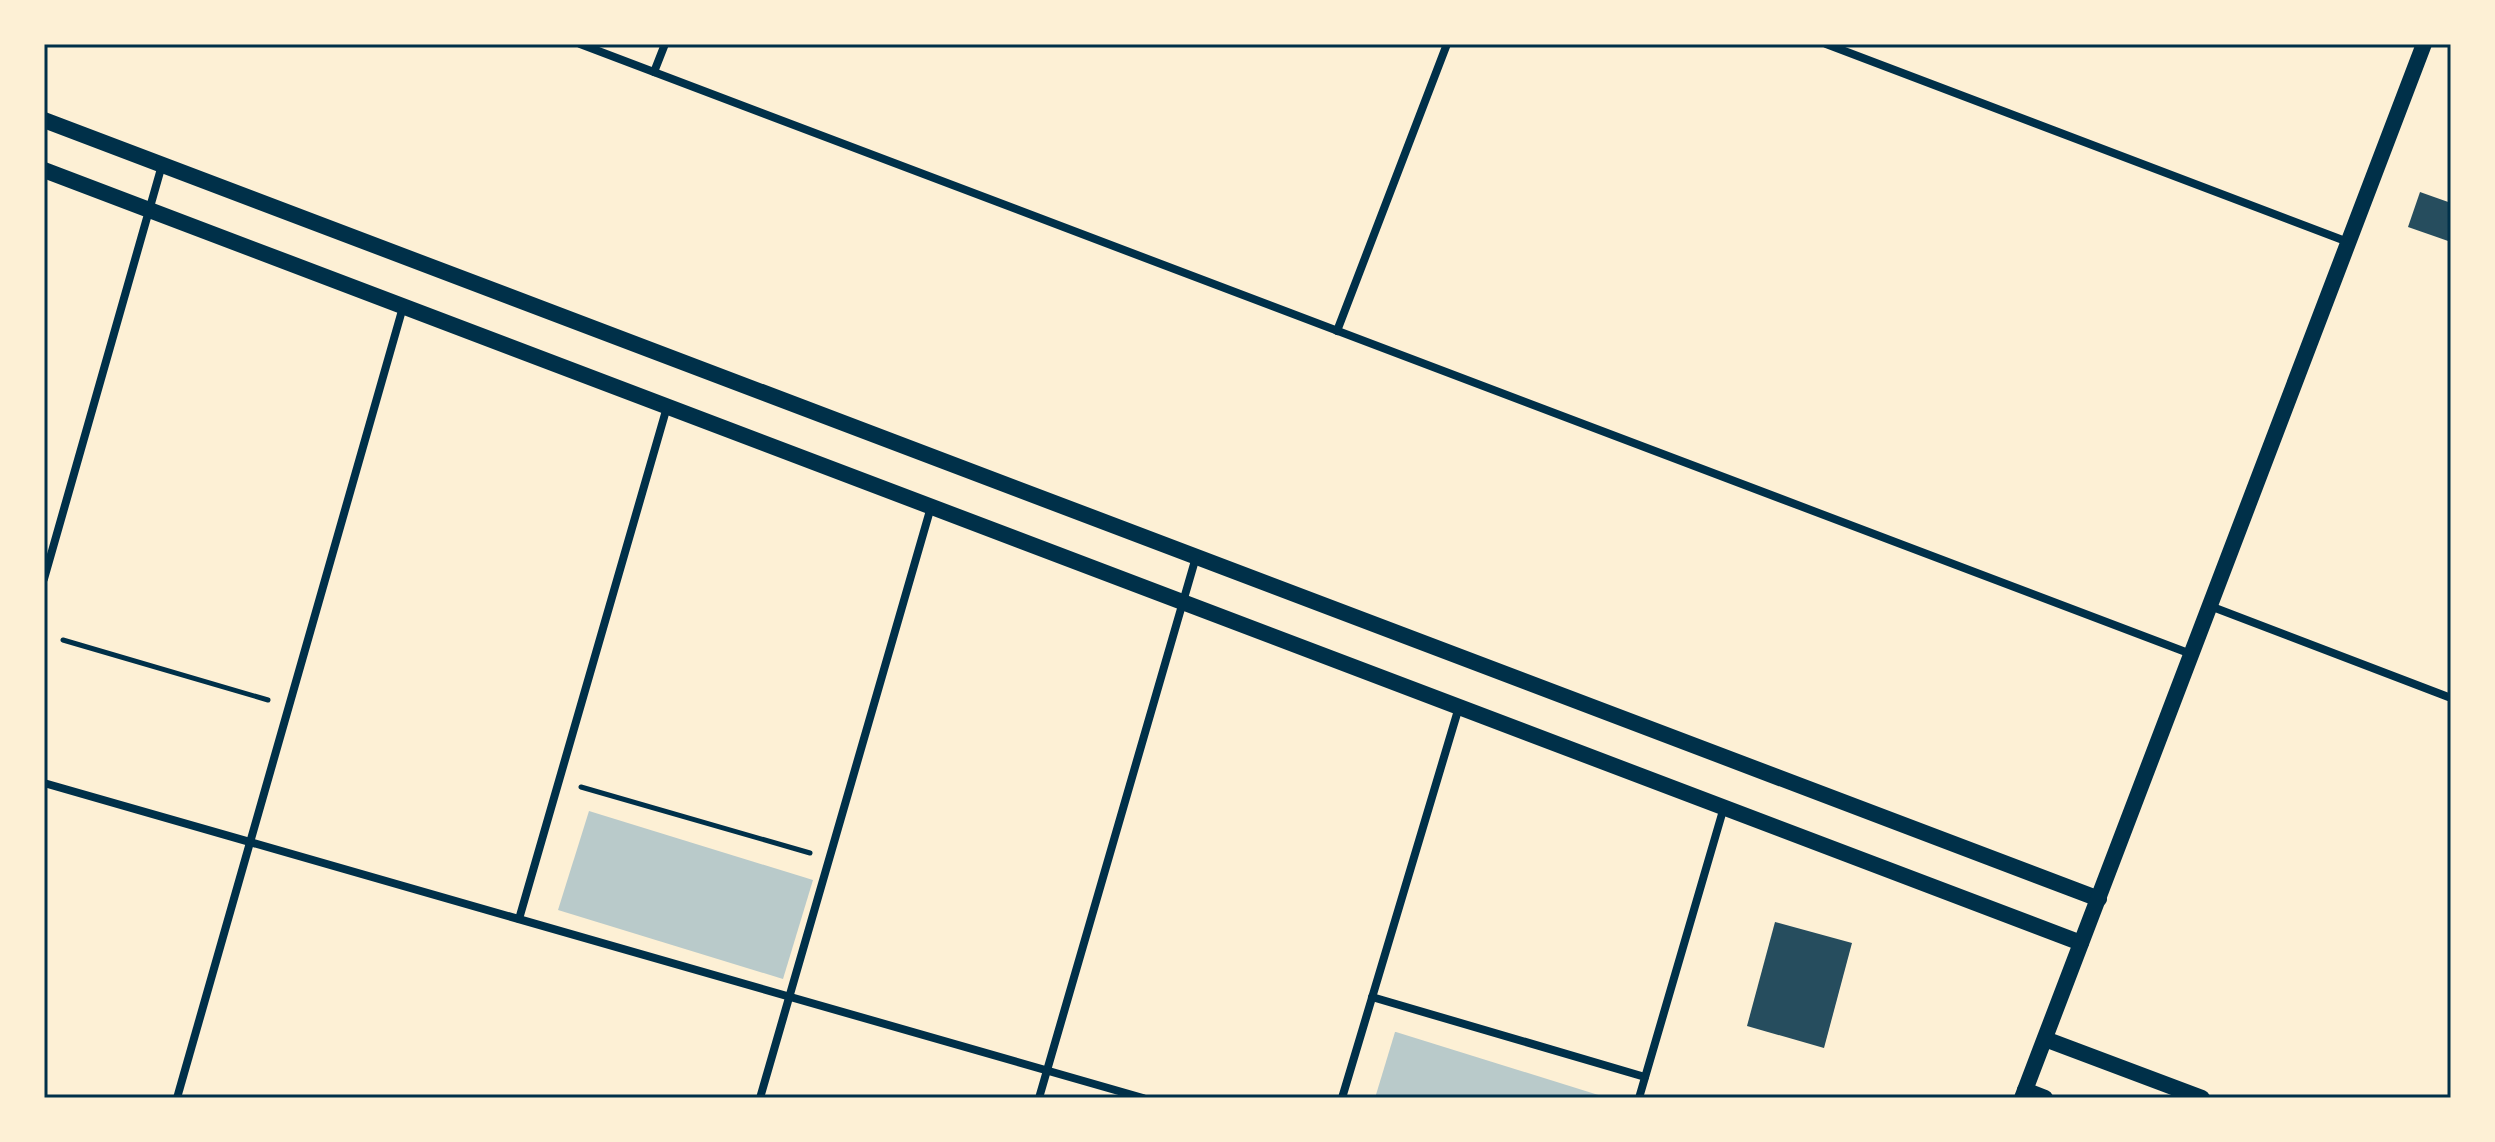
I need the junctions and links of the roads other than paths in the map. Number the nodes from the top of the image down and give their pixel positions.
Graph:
1 (580, 44) edge
2 (665, 44) edge
3 (1447, 44) edge
4 (1826, 44) edge
5 (2424, 44) edge
6 (654, 72) junction
7 (44, 120) edge
8 (162, 165) junction
9 (44, 170) edge
10 (149, 210) junction
11 (2349, 242) junction
12 (403, 307) junction
13 (1337, 331) junction
14 (667, 407) junction
15 (931, 507) junction
16 (1196, 557) junction
17 (44, 579) edge
18 (1181, 601) junction
19 (2210, 606) junction
20 (2192, 654) junction
21 (2451, 698) edge
22 (1459, 707) junction
23 (44, 783) edge
24 (1724, 807) junction
25 (250, 842) junction
26 (2099, 899) junction
27 (519, 919) junction
28 (2081, 943) junction
29 (790, 997) junction
30 (1372, 997) junction
31 (2045, 1039) junction
32 (1047, 1070) junction
33 (1645, 1077) junction
34 (2024, 1094) edge
35 (177, 1098) edge
36 (760, 1098) edge
37 (1039, 1098) edge
38 (1143, 1098) edge
39 (1342, 1098) edge
40 (1639, 1098) edge
41 (2045, 1098) edge
42 (2202, 1098) edge

1 - 6 street
2 - 6 street
3 - 13 street
4 - 11 street
5 - 11 main road
6 - 13 street
7 - 8 main road
8 - 10 street
8 - 16 main road
9 - 10 main road
10 - 12 main road
10 - 17 street
11 - 19 main road
12 - 14 main road
12 - 25 street
13 - 20 street
14 - 15 main road
14 - 27 street
15 - 18 main road
15 - 29 street
16 - 18 street
16 - 26 main road
18 - 22 main road
18 - 32 street
19 - 20 main road
19 - 21 street
20 - 26 main road
22 - 24 main road
22 - 30 street
23 - 25 street
24 - 28 main road
24 - 33 street
25 - 27 street
25 - 35 street
26 - 28 main road
27 - 29 street
28 - 31 main road
29 - 32 street
29 - 36 street
30 - 33 street
30 - 39 street
31 - 34 main road
31 - 42 main road
32 - 37 street
32 - 38 street
33 - 40 street
34 - 41 main road

